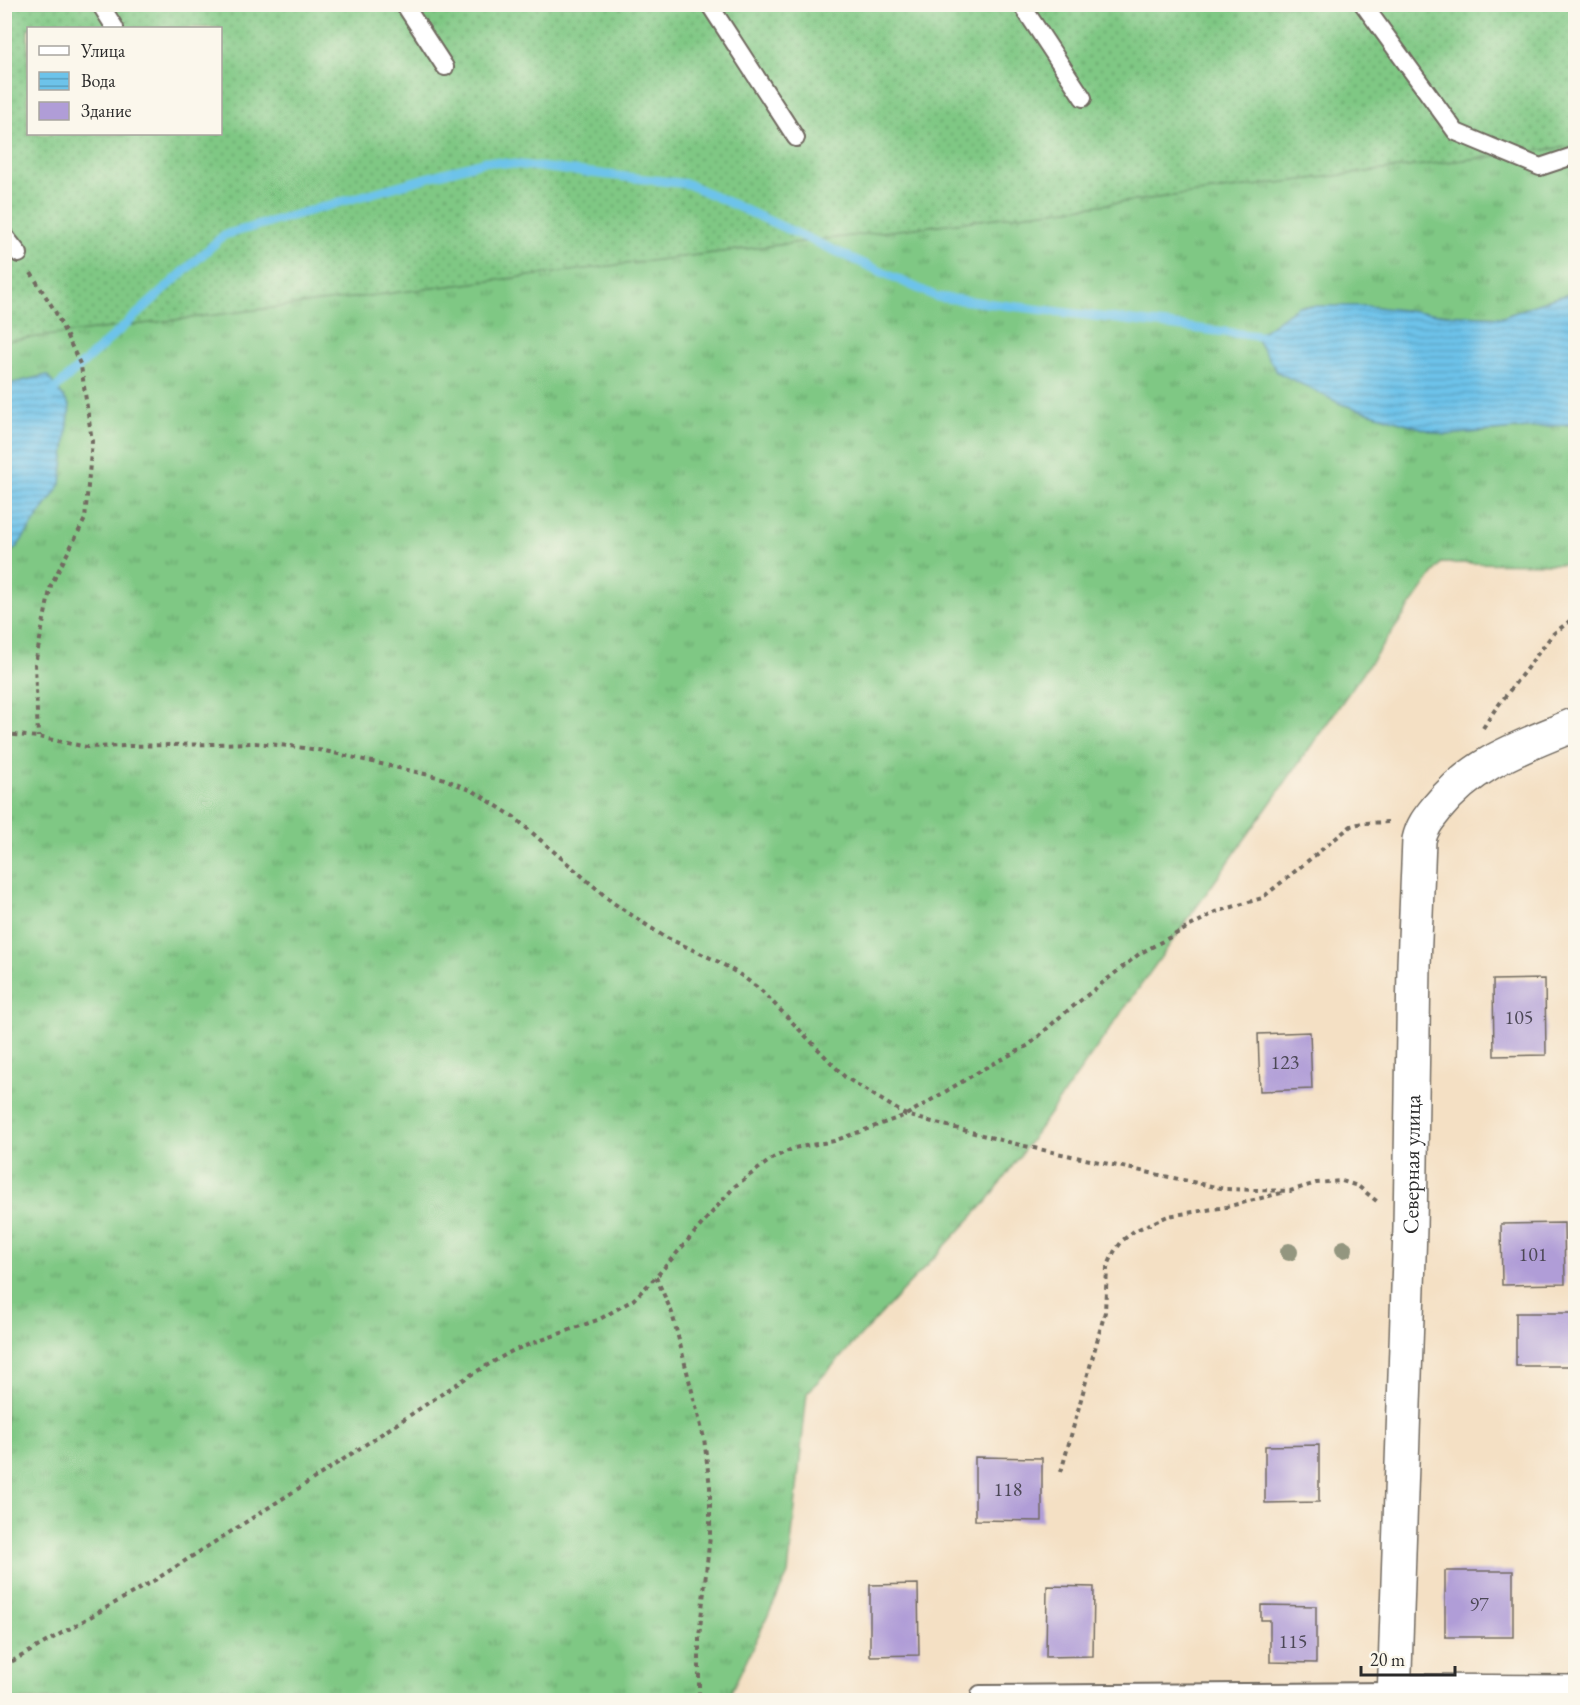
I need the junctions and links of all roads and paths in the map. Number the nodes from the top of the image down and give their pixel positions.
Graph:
1 (100, 4) edge
2 (404, 4) edge
3 (709, 4) edge
4 (1021, 4) edge
5 (1363, 4) edge
6 (115, 27) edge
7 (445, 67) dead end
8 (1083, 98) dead end
9 (796, 138) dead end
10 (1575, 155) edge
11 (4, 236) edge
12 (19, 254) joint
13 (1575, 616) edge
14 (1575, 724) edge
15 (1482, 730) dead end
16 (4, 734) edge
17 (38, 737) junction
18 (1424, 824) junction
19 (906, 1114) junction
20 (1290, 1191) junction
21 (1410, 1228) junction
22 (656, 1277) junction
23 (1061, 1472) dead end
24 (4, 1666) edge
25 (1575, 1692) edge
26 (980, 1694) dead end
27 (1394, 1696) edge
28 (699, 1701) edge

1 - 6 lane
2 - 7 lane
3 - 9 lane
4 - 8 lane
5 - 10 lane
11 - 12 lane
12 - 17 path
13 - 15 path
14 - 18 street, Северная улица
16 - 17 path
17 - 19 path
18 - 19 path
18 - 21 street, Северная улица
19 - 20 path
19 - 22 path
20 - 21 path
20 - 23 path
21 - 27 street, Северная улица
22 - 24 path
22 - 28 path
25 - 27 street
26 - 27 lane

